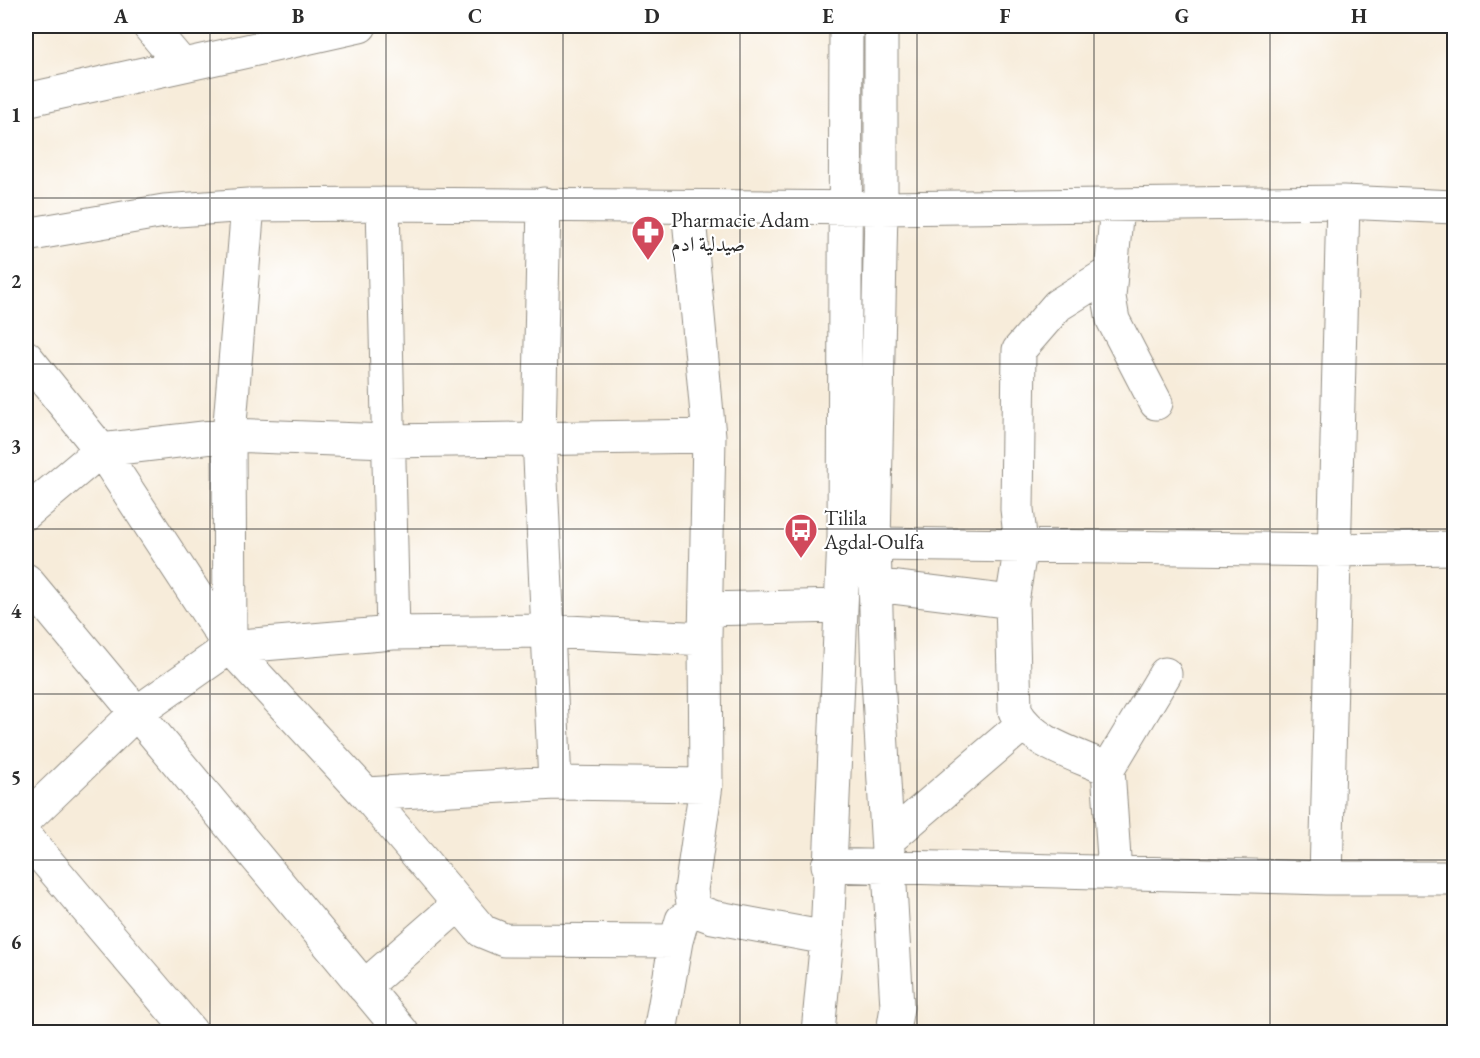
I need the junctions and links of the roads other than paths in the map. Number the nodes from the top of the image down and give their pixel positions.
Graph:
1 (149, 26) edge
2 (360, 26) edge
3 (846, 26) edge
4 (881, 26) edge
5 (182, 65) junction
6 (26, 100) edge
7 (1343, 202) junction
8 (383, 204) junction
9 (544, 204) junction
10 (1117, 205) junction
11 (248, 206) junction
12 (688, 207) junction
13 (846, 207) junction
14 (1455, 207) edge
15 (881, 208) junction
16 (26, 235) edge
17 (1111, 272) junction
18 (26, 357) edge
19 (1156, 403) dead end
20 (229, 435) junction
21 (710, 436) junction
22 (539, 437) junction
23 (387, 441) junction
24 (100, 450) junction
25 (26, 513) edge
26 (874, 544) junction
27 (1021, 545) junction
28 (1455, 548) edge
29 (1334, 550) junction
30 (26, 580) edge
31 (875, 585) junction
32 (1012, 602) junction
33 (841, 606) junction
34 (705, 624) junction
35 (548, 631) junction
36 (393, 633) junction
37 (230, 647) junction
38 (1165, 674) dead end
39 (135, 714) junction
40 (1022, 725) junction
41 (1108, 769) junction
42 (555, 783) junction
43 (706, 785) junction
44 (366, 794) junction
45 (26, 819) edge
46 (26, 837) edge
47 (889, 853) junction
48 (828, 865) junction
49 (1115, 873) junction
50 (1326, 878) junction
51 (1455, 878) edge
52 (691, 890) junction
53 (459, 904) junction
54 (827, 938) junction
55 (676, 941) junction
56 (364, 987) junction
57 (191, 1032) edge
58 (402, 1032) edge
59 (660, 1032) edge
60 (818, 1032) edge
61 (893, 1032) edge

1 - 5 street
2 - 5 street
3 - 13 street
4 - 15 street
5 - 6 street
7 - 10 street
7 - 14 street
7 - 29 street
8 - 9 street
8 - 11 street
8 - 23 street
9 - 12 street
9 - 22 street
10 - 15 street
10 - 17 street
11 - 16 street
11 - 20 street
12 - 13 street
12 - 21 street
13 - 15 street
13 - 33 street
15 - 26 street
17 - 19 street
17 - 27 street
18 - 24 street
20 - 23 street
20 - 24 street
20 - 37 street
21 - 22 street
21 - 34 street
22 - 23 street
22 - 35 street
23 - 36 street
24 - 25 street
24 - 37 street
26 - 27 street
26 - 31 street
27 - 29 street
27 - 32 street
28 - 29 street
29 - 50 street
30 - 39 street
31 - 32 street
31 - 47 street
32 - 40 street
33 - 34 street
33 - 48 street
34 - 35 street
34 - 43 street
35 - 36 street
35 - 42 street
36 - 37 street
37 - 39 street
37 - 44 street
38 - 41 street
39 - 45 street
39 - 56 street
40 - 41 street
40 - 47 street
41 - 49 street
42 - 43 street
42 - 44 street
43 - 52 street
44 - 53 street
46 - 57 street
47 - 48 street
47 - 49 street
47 - 61 street
48 - 54 street
49 - 50 street
50 - 51 street
52 - 54 street
52 - 55 street
53 - 55 street
53 - 56 street
54 - 60 street
55 - 59 street
56 - 58 street

